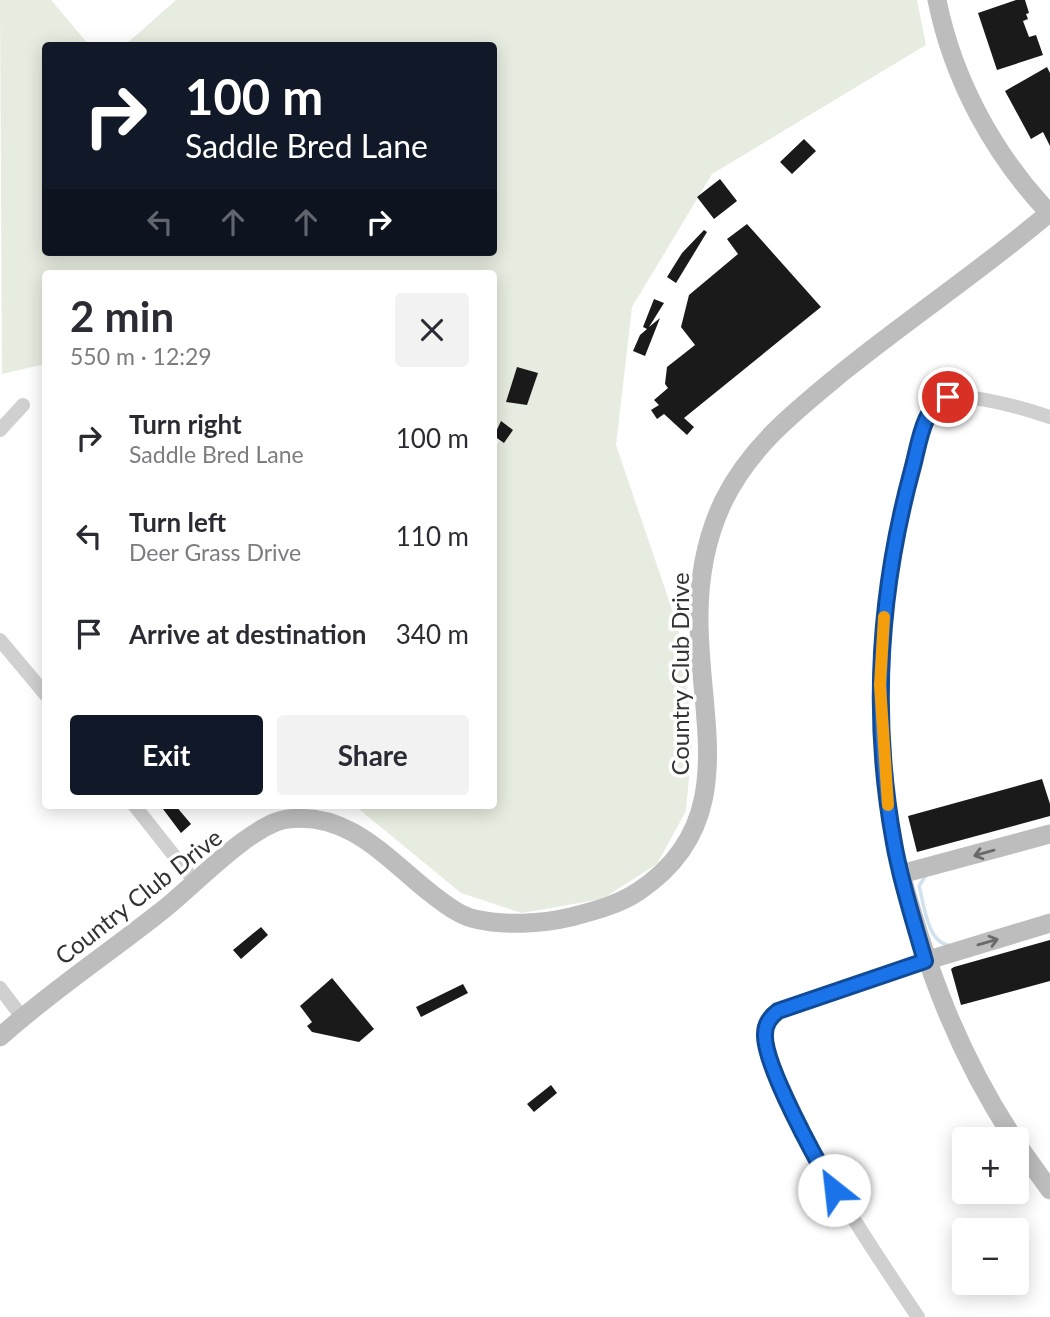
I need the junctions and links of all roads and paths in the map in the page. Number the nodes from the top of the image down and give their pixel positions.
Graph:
1 (937, 0) edge
2 (1049, 214) edge
3 (23, 405) dead end
4 (1050, 417) edge
5 (0, 430) edge
6 (0, 640) edge
7 (42, 690) edge
8 (137, 809) edge
9 (1050, 834) edge
10 (901, 874) junction
11 (195, 883) junction
12 (1050, 923) edge
13 (925, 961) junction
14 (0, 988) edge
15 (22, 1017) junction
16 (0, 1037) edge
17 (1007, 1127) edge
18 (1029, 1161) edge
19 (1050, 1190) edge
20 (919, 1317) edge

1 - 2 street
2 - 11 street, Country Club Drive
3 - 5 street
4 - 10 street
6 - 7 street
8 - 11 street
9 -> 10 street
10 - 13 street
11 - 15 street, Country Club Drive
13 -> 12 street
13 - 17 street
13 - 20 street
14 - 15 street
15 - 16 street, Country Club Drive
18 - 19 street

